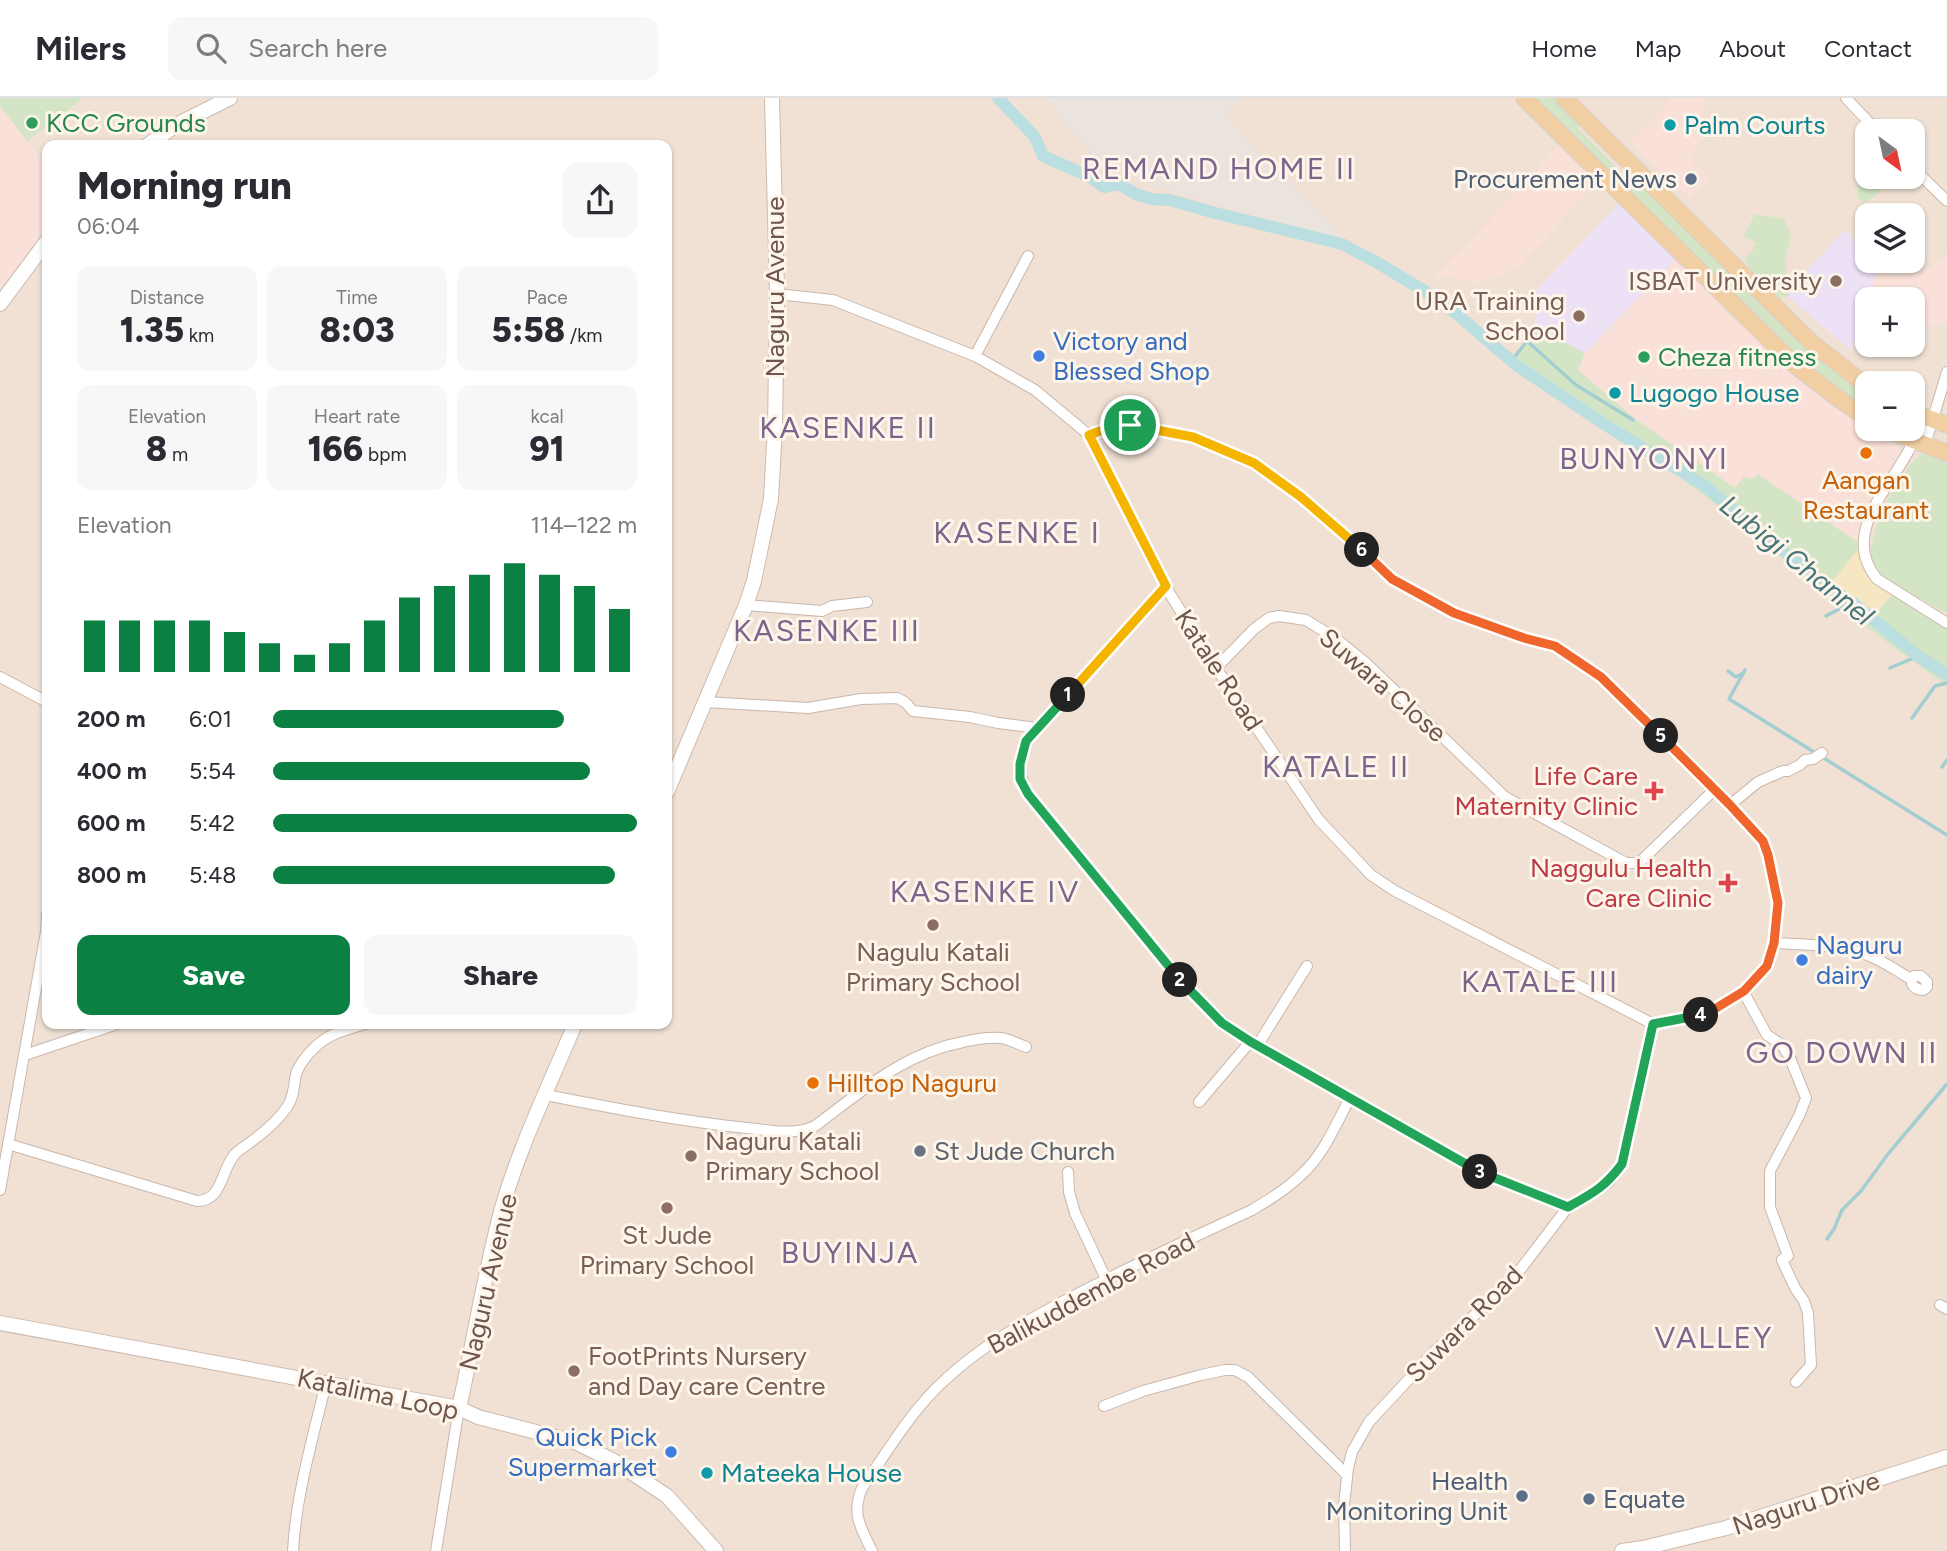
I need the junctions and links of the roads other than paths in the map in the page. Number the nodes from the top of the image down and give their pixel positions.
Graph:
1 (230, 98) edge
2 (772, 98) edge
3 (1524, 98) edge
4 (1564, 98) edge
5 (1846, 98) edge
6 (1866, 119) edge
7 (155, 140) edge
8 (1925, 180) edge
9 (1947, 201) edge
10 (42, 248) edge
11 (1028, 256) dead end
12 (777, 294) junction
13 (0, 304) edge
14 (975, 356) junction
15 (1947, 372) edge
16 (1855, 377) edge
17 (1855, 410) edge
18 (1939, 422) edge
19 (1089, 435) junction
20 (1920, 442) junction
21 (1947, 453) edge
22 (1166, 586) junction
23 (867, 602) dead end
24 (746, 605) junction
25 (1947, 623) edge
26 (1216, 668) junction
27 (0, 677) edge
28 (42, 699) edge
29 (705, 702) junction
30 (1037, 729) junction
31 (1822, 753) dead end
32 (672, 780) edge
33 (1714, 789) junction
34 (1730, 805) junction
35 (1774, 943) junction
36 (42, 961) edge
37 (1307, 966) dead end
38 (1911, 979) dead end
39 (1744, 991) junction
40 (1653, 1024) junction
41 (102, 1029) edge
42 (350, 1029) edge
43 (573, 1029) edge
44 (1254, 1044) junction
45 (1026, 1046) dead end
46 (25, 1055) junction
47 (546, 1095) junction
48 (1350, 1098) junction
49 (1199, 1102) dead end
50 (8, 1144) junction
51 (1068, 1172) dead end
52 (0, 1190) edge
53 (1568, 1207) junction
54 (1106, 1279) junction
55 (0, 1324) edge
56 (1797, 1382) dead end
57 (326, 1383) junction
58 (1104, 1406) dead end
59 (459, 1408) junction
60 (1947, 1457) edge
61 (1347, 1475) junction
62 (293, 1551) edge
63 (436, 1551) edge
64 (716, 1551) edge
65 (872, 1551) edge
66 (1345, 1551) edge
67 (1622, 1551) edge

1 - 7 street
2 - 12 street, Naguru Avenue
3 - 17 main road
4 - 16 main road
5 - 6 street
8 - 9 street
10 - 13 street
11 - 14 street
12 - 14 street, Katale Road
12 - 24 street, Naguru Avenue
14 - 19 street, Katale Road
15 - 18 street
18 - 20 street
19 - 22 street, Katale Road
19 - 33 street
20 - 21 main road
20 - 25 street
22 - 26 street, Katale Road
22 - 30 street
23 - 24 street
24 - 29 street, Naguru Avenue
26 - 33 street, Suwara Close
26 - 40 street, Katale Road
27 - 28 street
29 - 30 street
29 - 32 street, Naguru Avenue
30 - 44 street
31 - 34 street
33 - 34 street
34 - 35 street
35 - 38 street
35 - 39 street
36 - 46 street
37 - 44 street
39 - 40 street
39 - 56 street
40 - 53 street, Suwara Road
41 - 46 street
42 - 50 street
43 - 47 street, Naguru Avenue
44 - 48 street
44 - 49 street
45 - 47 street
46 - 50 street
47 - 59 street, Naguru Avenue
48 - 53 street
48 - 54 street, Balikuddembe Road
50 - 52 street
51 - 54 street
53 - 61 street, Suwara Road
54 - 65 street, Balikuddembe Road
55 - 57 street, Katalima Loop
57 - 59 street, Katalima Loop
57 - 62 street
58 - 61 street
59 - 63 street, Naguru Avenue
59 - 64 street, Katalima Loop
60 - 67 street, Naguru Drive
61 - 66 street, Suwara Road

